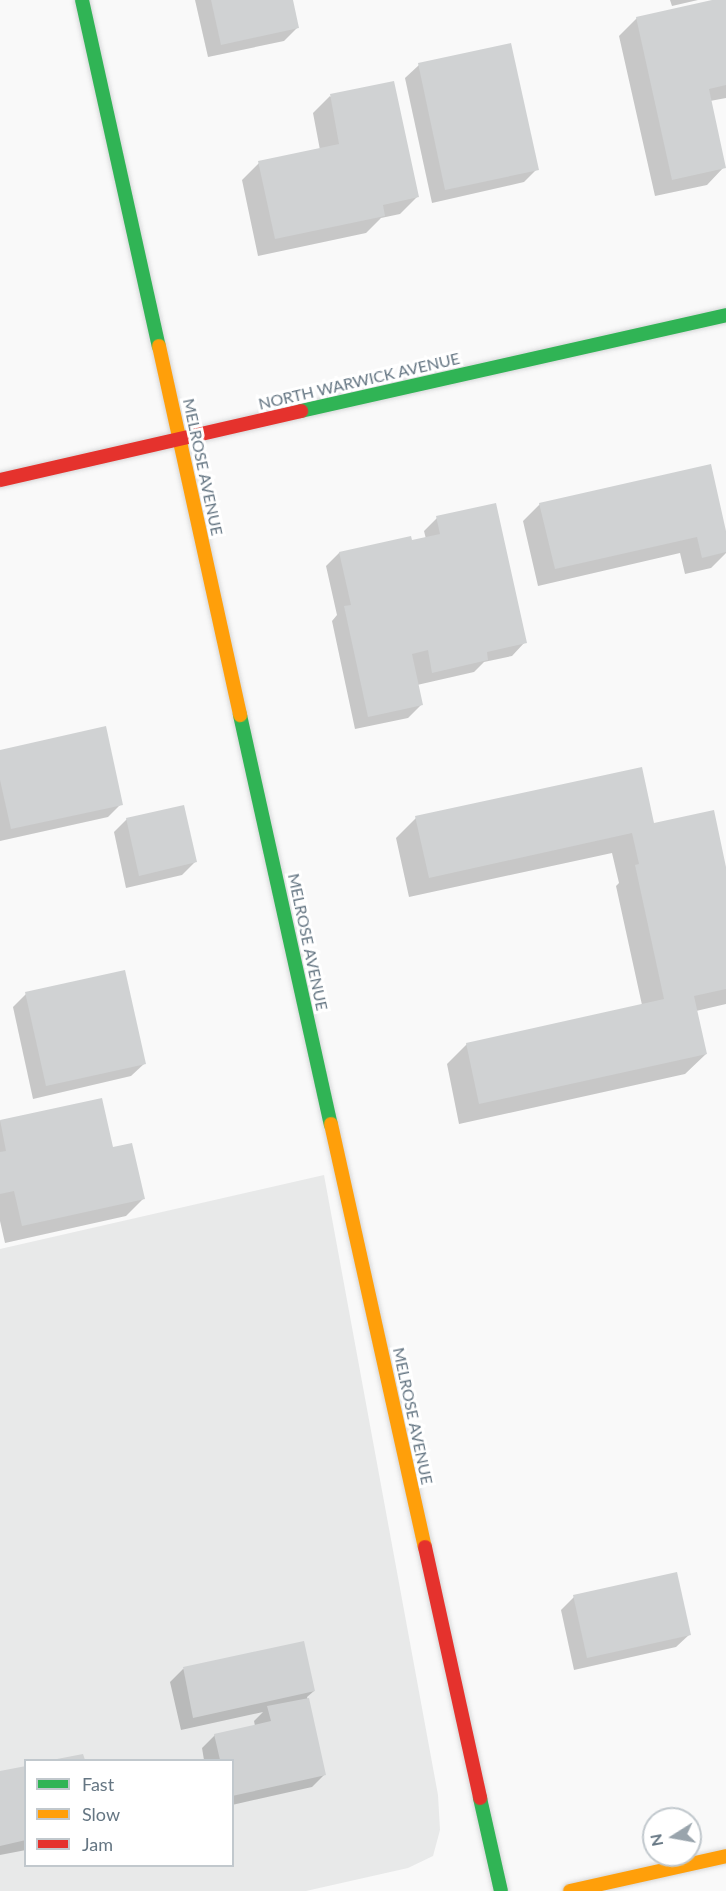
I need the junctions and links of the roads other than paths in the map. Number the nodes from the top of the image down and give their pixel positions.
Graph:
1 (82, 0) edge
2 (726, 315) edge
3 (180, 439) junction
4 (0, 480) edge
5 (726, 1856) edge
6 (501, 1891) edge
7 (570, 1891) edge

1 - 3 street, MELROSE AVENUE
2 - 3 street, NORTH WARWICK AVENUE
3 - 4 street, NORTH WARWICK AVENUE
3 - 6 street, MELROSE AVENUE
5 - 7 street

